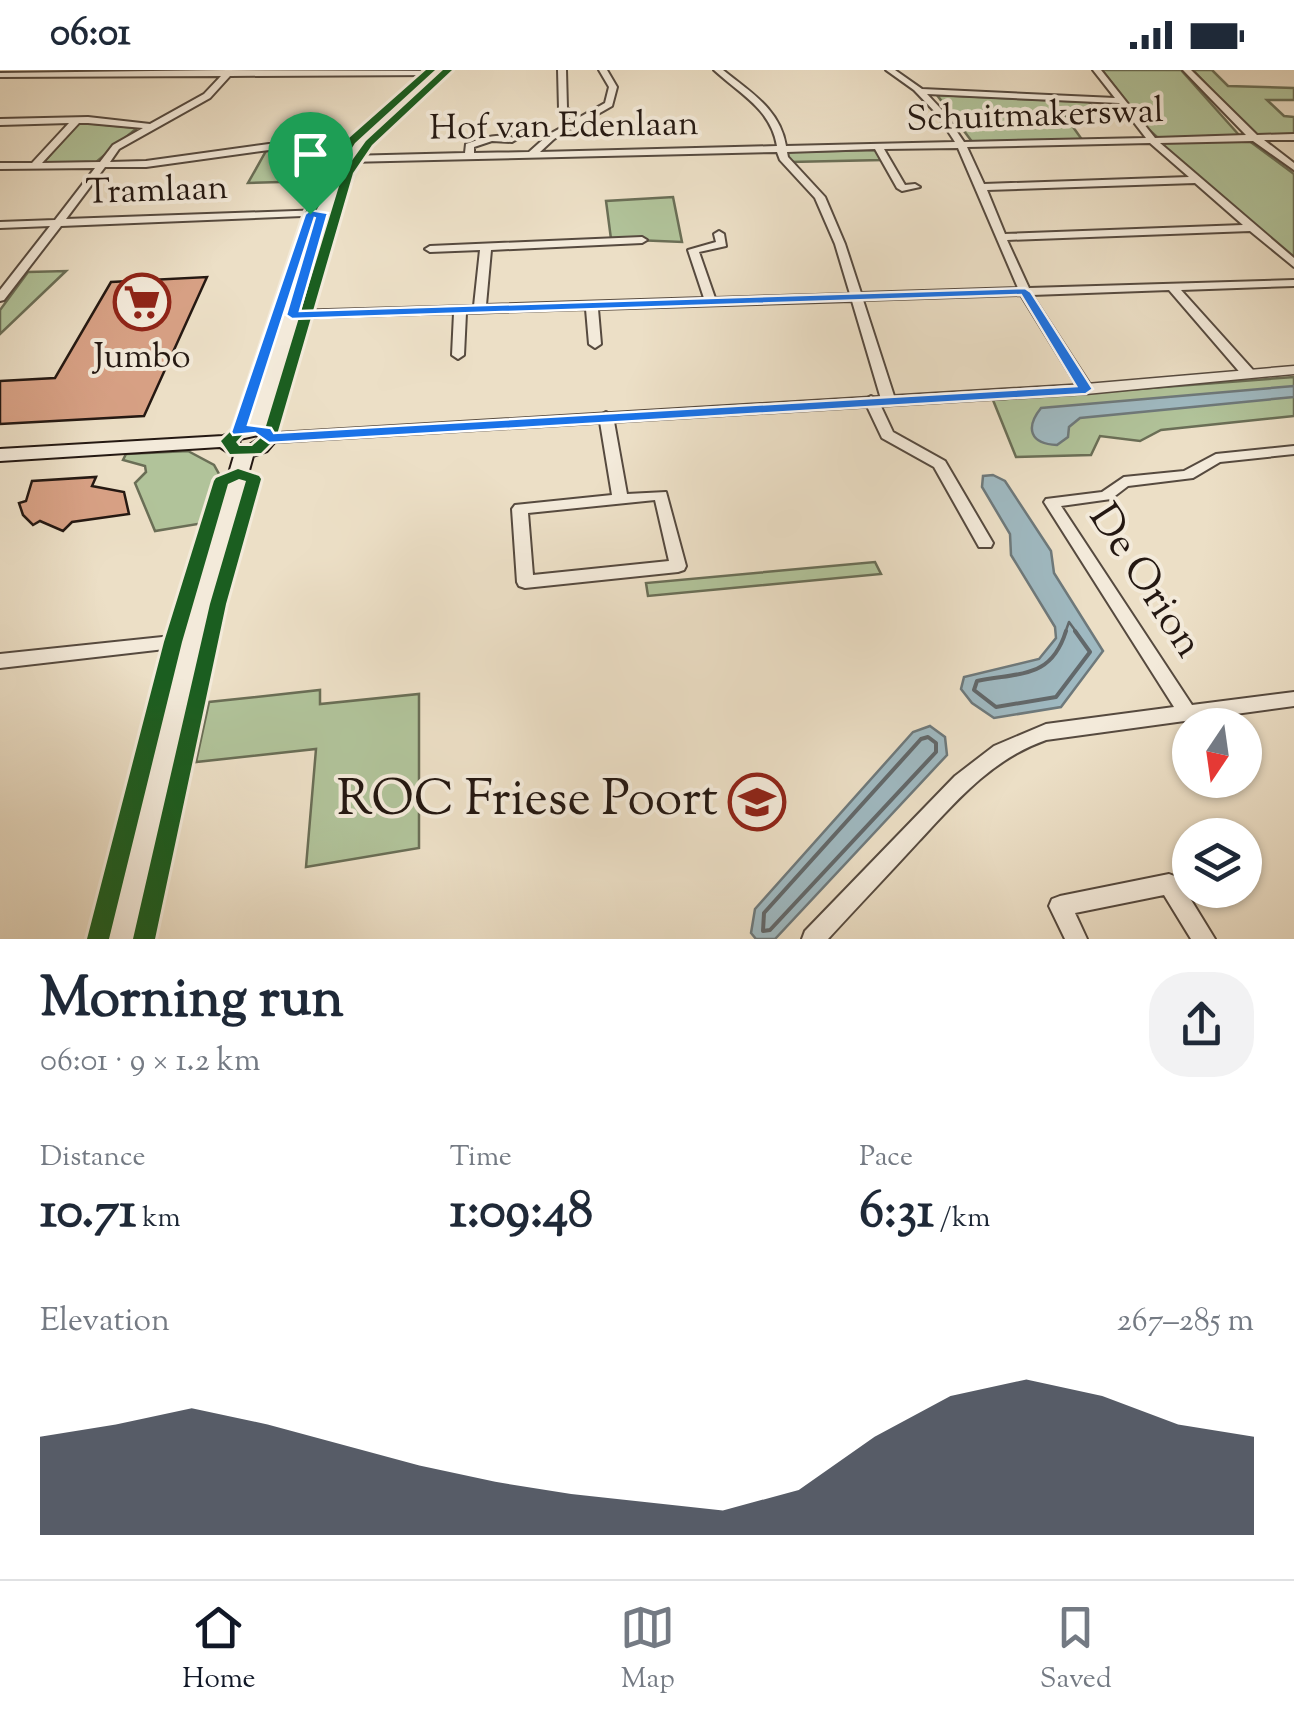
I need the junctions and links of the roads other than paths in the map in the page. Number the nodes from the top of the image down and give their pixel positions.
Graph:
1 (574, 70) edge
2 (603, 70) edge
3 (718, 70) edge
4 (890, 70) edge
5 (1097, 70) edge
6 (1187, 70) edge
7 (562, 71) edge
8 (230, 72) edge
9 (331, 72) edge
10 (437, 72) edge
11 (1, 73) edge
12 (34, 75) junction
13 (0, 85) edge
14 (923, 91) junction
15 (1121, 101) junction
16 (78, 120) junction
17 (0, 122) edge
18 (581, 122) junction
19 (147, 126) junction
20 (1252, 136) junction
21 (1294, 137) edge
22 (512, 139) dead end
23 (1154, 142) junction
24 (357, 146) junction
25 (963, 146) junction
26 (879, 148) junction
27 (781, 150) junction
28 (530, 156) junction
29 (470, 158) junction
30 (347, 159) junction
31 (103, 164) junction
32 (34, 165) junction
33 (0, 166) edge
34 (1294, 167) edge
35 (1198, 180) junction
36 (980, 187) junction
37 (915, 188) dead end
38 (322, 213) junction
39 (54, 224) junction
40 (0, 225) edge
41 (1253, 228) junction
42 (718, 234) dead end
43 (1000, 237) junction
44 (642, 240) dead end
45 (486, 246) junction
46 (430, 249) dead end
47 (1294, 264) edge
48 (6, 282) edge
49 (1294, 284) edge
50 (1172, 287) junction
51 (1025, 292) junction
52 (856, 296) junction
53 (0, 298) edge
54 (710, 300) junction
55 (592, 304) junction
56 (480, 308) junction
57 (460, 309) junction
58 (292, 315) junction
59 (595, 344) dead end
60 (458, 355) dead end
61 (1294, 370) edge
62 (1248, 374) junction
63 (1086, 389) junction
64 (888, 399) junction
65 (870, 400) junction
66 (606, 416) junction
67 (262, 433) junction
68 (236, 447) junction
69 (1294, 450) edge
70 (0, 456) edge
71 (620, 498) junction
72 (985, 543) dead end
73 (191, 640) junction
74 (0, 661) edge
75 (1294, 699) edge
76 (1184, 708) edge
77 (1220, 708) edge
78 (1172, 714) edge
79 (119, 939) edge
80 (813, 939) edge
81 (1076, 939) edge
82 (1204, 939) edge

1 - 7 street
2 - 18 street
3 - 27 street
4 - 14 street
5 - 15 street
6 - 20 street
7 - 18 street
8 - 9 street
8 - 12 street
8 - 19 street
9 - 10 street
10 - 24 street
11 - 12 street
12 - 13 street
14 - 15 street
14 - 25 street
15 - 23 street
16 - 17 street
16 - 19 street
16 - 32 street
18 - 28 street
19 - 31 street
20 - 21 street, Schuitmakerswal
20 - 23 street, Schuitmakerswal
20 - 34 street
22 - 29 street
23 - 25 street, Schuitmakerswal
23 - 35 street
24 - 30 street
24 - 31 street
25 - 26 street, Schuitmakerswal
25 - 36 street
26 - 27 street, Schuitmakerswal
26 - 37 street, Schuitmakerswal
27 - 28 street, Hof van Edenlaan
27 - 52 street
28 - 29 street, Hof van Edenlaan
29 - 30 street, Hof van Edenlaan
30 - 38 street
31 - 32 street
31 - 39 street
32 - 33 street
35 - 36 street
35 - 41 street
36 - 43 street
38 - 39 street, Tramlaan
38 - 58 street
39 - 40 street, Tramlaan
39 - 48 street
41 - 43 street
41 - 47 street
42 - 54 street
43 - 51 street
44 - 45 street
45 - 46 street
45 - 56 street
48 - 53 street
49 - 50 street
50 - 51 street
50 - 62 street
51 - 52 street
51 - 63 street
52 - 54 street
52 - 64 street
54 - 55 street
55 - 56 street
55 - 59 street
56 - 57 street
57 - 58 street
57 - 60 street
58 - 67 street
61 - 62 street
62 - 63 street
63 - 64 street
64 - 65 street
65 - 66 street
65 - 72 street
66 - 67 street
66 - 71 street
67 - 68 main road
68 - 70 main road
68 - 73 main road
69 - 76 street, De Orion
71 - 71 street
73 - 74 street
73 - 79 main road
75 - 77 street
78 - 80 street
81 - 82 street

